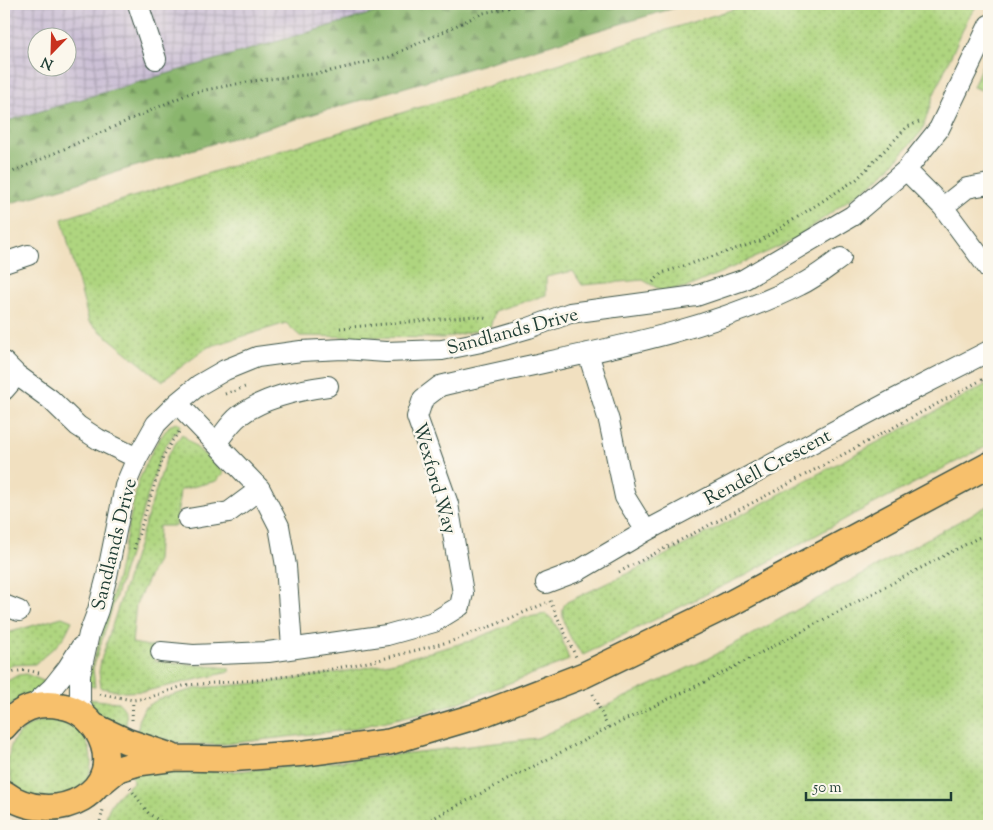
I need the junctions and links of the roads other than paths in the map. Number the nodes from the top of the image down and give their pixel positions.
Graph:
1 (138, 4) edge
2 (989, 25) edge
3 (156, 59) dead end
4 (906, 170) junction
5 (989, 184) edge
6 (943, 207) junction
7 (28, 254) dead end
8 (841, 258) dead end
9 (4, 263) edge
10 (989, 268) edge
11 (989, 351) edge
12 (588, 354) junction
13 (10, 369) edge
14 (328, 386) dead end
15 (4, 390) edge
16 (177, 403) junction
17 (216, 443) junction
18 (137, 458) junction
19 (989, 465) edge
20 (260, 489) junction
21 (188, 519) dead end
22 (646, 531) junction
23 (553, 590) road end
24 (89, 634) junction
25 (292, 647) junction
26 (161, 652) dead end
27 (86, 712) junction
28 (13, 717) edge
29 (176, 758) junction
30 (4, 793) edge
31 (92, 800) junction
32 (46, 821) edge

1 - 3 street
2 - 4 street, Sandlands Drive
4 - 6 street
4 - 16 street, Sandlands Drive
5 - 6 street
6 - 10 street
7 - 9 street
8 - 12 street, Wexford Way
11 - 22 street, Rendell Crescent
12 - 22 street
12 - 25 street, Wexford Way
13 - 15 street
13 - 18 street
14 - 17 street
16 - 17 street
16 - 18 street, Sandlands Drive
17 - 20 street
18 - 24 street, Sandlands Drive
19 - 29 main road
20 - 21 street
20 - 25 street
22 - 23 street, Rendell Crescent
24 - 27 street, Sandlands Drive
24 - 28 street, Sandlands Drive
25 - 26 street, Wexford Way
27 - 28 main road
27 - 29 main road
27 - 31 main road
29 - 31 main road
30 - 32 main road
31 - 32 main road

